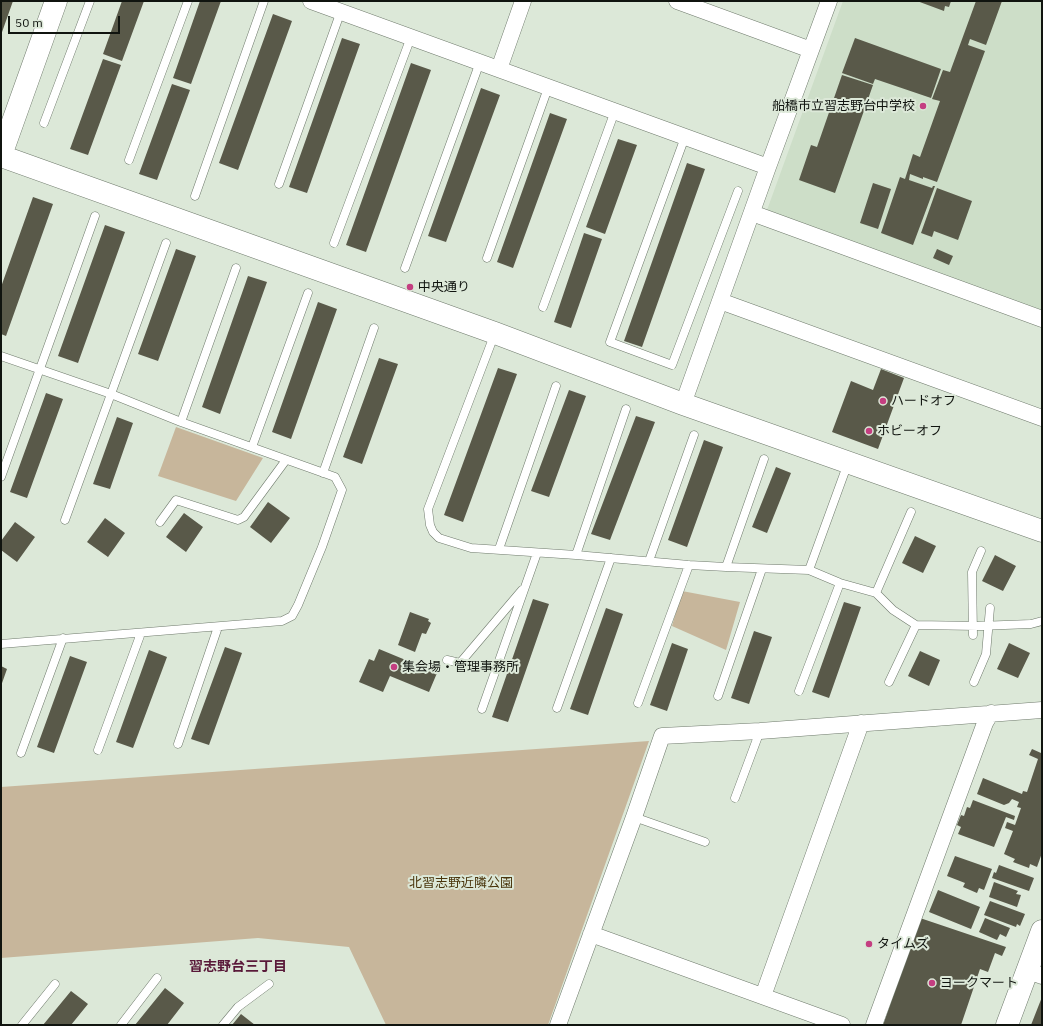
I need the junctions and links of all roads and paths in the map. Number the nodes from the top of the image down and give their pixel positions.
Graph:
1 (56, 1) edge
2 (90, 1) edge
3 (188, 1) edge
4 (264, 1) edge
5 (311, 1) edge
6 (523, 1) edge
7 (677, 1) edge
8 (829, 1) edge
9 (341, 11) junction
10 (411, 37) junction
11 (811, 50) junction
12 (480, 62) junction
13 (499, 69) junction
14 (548, 88) junction
15 (615, 111) junction
16 (44, 123) dead end
17 (685, 137) junction
18 (1, 156) edge
19 (128, 160) dead end
20 (768, 167) junction
21 (279, 184) dead end
22 (738, 191) dead end
23 (195, 196) dead end
24 (752, 213) junction
25 (95, 216) dead end
26 (166, 243) dead end
27 (334, 244) dead end
28 (487, 258) dead end
29 (236, 268) dead end
30 (405, 268) dead end
31 (308, 293) dead end
32 (720, 301) junction
33 (543, 307) dead end
34 (1042, 319) edge
35 (374, 328) dead end
36 (495, 333) junction
37 (1, 356) edge
38 (40, 370) junction
39 (556, 386) dead end
40 (111, 394) junction
41 (683, 404) junction
42 (626, 409) dead end
43 (1042, 418) edge
44 (181, 422) junction
45 (694, 435) dead end
46 (252, 448) junction
47 (764, 459) dead end
48 (286, 460) junction
49 (848, 462) junction
50 (323, 473) junction
51 (1, 477) edge
52 (911, 512) dead end
53 (65, 520) dead end
54 (160, 522) dead end
55 (1042, 531) edge
56 (499, 549) junction
57 (981, 551) dead end
58 (537, 553) junction
59 (576, 555) junction
60 (611, 558) junction
61 (649, 561) junction
62 (688, 565) junction
63 (726, 567) junction
64 (762, 569) junction
65 (809, 570) junction
66 (840, 583) junction
67 (526, 586) junction
68 (876, 593) junction
69 (990, 608) dead end
70 (1042, 621) edge
71 (916, 625) junction
72 (989, 626) junction
73 (218, 627) junction
74 (973, 630) junction
75 (141, 633) junction
76 (63, 638) junction
77 (1, 644) edge
78 (447, 660) dead end
79 (889, 682) dead end
80 (974, 682) dead end
81 (799, 691) dead end
82 (718, 696) dead end
83 (638, 703) dead end
84 (557, 708) dead end
85 (482, 709) dead end
86 (1042, 710) edge
87 (991, 714) junction
88 (862, 723) junction
89 (760, 731) junction
90 (178, 744) dead end
91 (98, 750) dead end
92 (21, 753) dead end
93 (735, 798) dead end
94 (634, 817) junction
95 (705, 842) dead end
96 (1042, 931) edge
97 (591, 934) junction
98 (1035, 974) edge
99 (157, 978) dead end
100 (55, 984) dead end
101 (269, 984) dead end
102 (763, 996) junction
103 (22, 1025) edge
104 (121, 1025) edge
105 (223, 1025) edge
106 (558, 1025) edge
107 (842, 1025) edge
108 (874, 1025) edge
109 (1007, 1025) edge

1 - 18 street
2 - 16 lane
3 - 19 lane
4 - 23 lane
5 - 9 street
6 - 13 street
7 - 11 street
8 - 11 street
9 - 10 street
9 - 21 lane
10 - 12 street
10 - 27 lane
11 - 20 street
12 - 13 street
12 - 30 lane
13 - 14 street
14 - 15 street
14 - 28 lane
15 - 17 street
15 - 33 lane
17 - 20 street
17 - 22 lane
18 - 36 street
20 - 24 street
24 - 32 street
24 - 34 street
25 - 38 lane
26 - 40 lane
29 - 44 lane
31 - 46 lane
32 - 41 street
32 - 43 street
35 - 50 lane
36 - 41 street
36 - 56 lane
37 - 38 lane
38 - 40 lane
38 - 51 lane
39 - 56 lane
40 - 44 lane
40 - 53 lane
41 - 49 street
42 - 59 lane
44 - 46 lane
45 - 61 lane
46 - 48 lane
47 - 63 lane
48 - 50 lane
48 - 54 lane
49 - 55 street
49 - 65 lane
50 - 73 lane
52 - 68 lane
56 - 58 lane
57 - 74 lane
58 - 59 lane
58 - 67 lane
59 - 60 lane
60 - 61 lane
60 - 84 lane
61 - 62 lane
62 - 63 lane
62 - 83 lane
63 - 64 lane
64 - 65 lane
64 - 82 lane
65 - 66 lane
66 - 68 lane
66 - 81 lane
67 - 78 lane
67 - 85 lane
68 - 71 lane
69 - 72 lane
70 - 72 lane
71 - 74 lane
71 - 79 lane
72 - 74 lane
72 - 80 lane
73 - 75 lane
73 - 90 lane
75 - 76 lane
75 - 91 lane
76 - 77 lane
76 - 92 lane
86 - 87 street
87 - 88 street
87 - 108 street
88 - 89 street
88 - 102 street
89 - 93 lane
89 - 94 street
94 - 95 lane
94 - 97 street
96 - 98 street
97 - 102 street
97 - 106 street
98 - 109 street
99 - 104 lane
100 - 103 lane
101 - 105 lane
102 - 107 street

